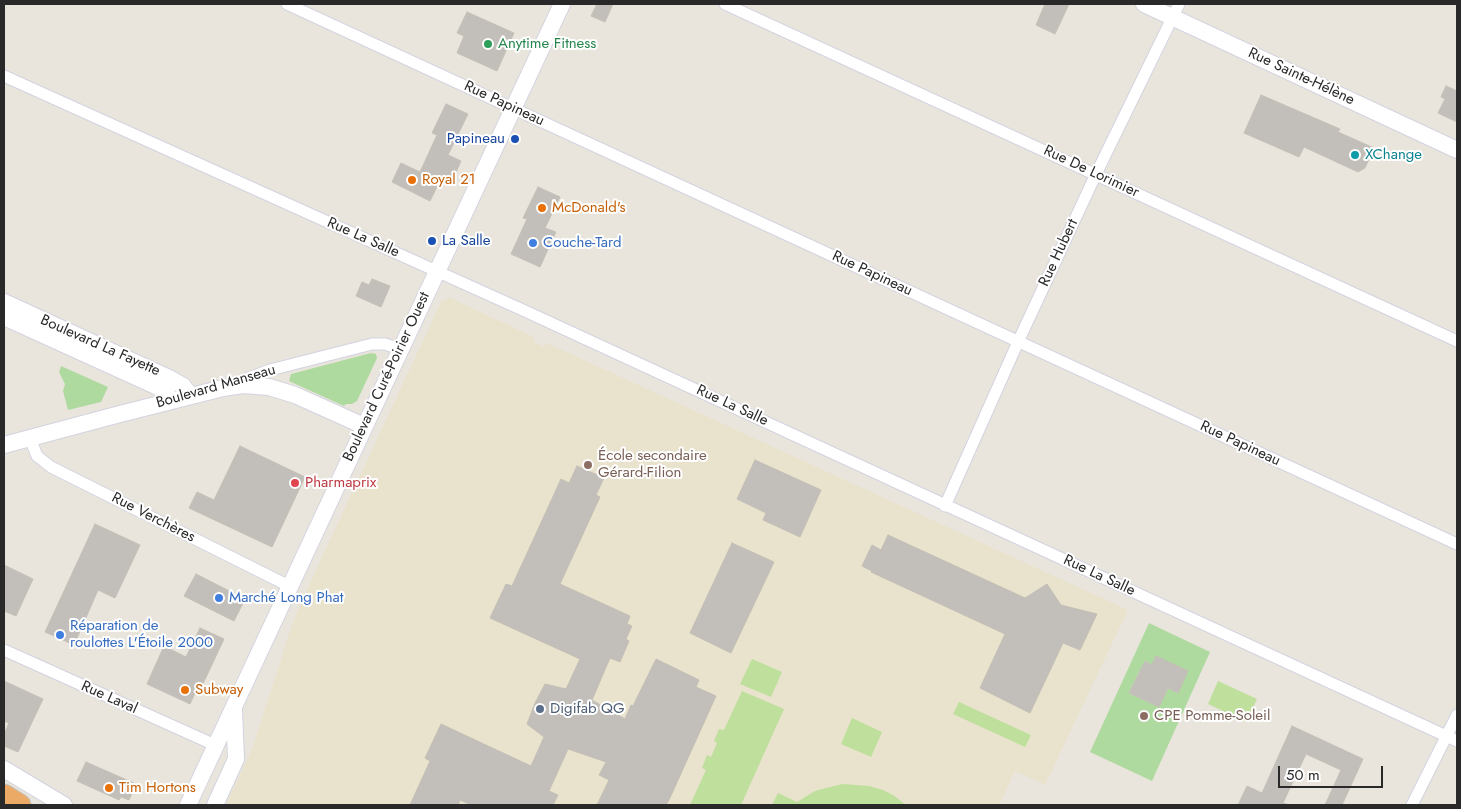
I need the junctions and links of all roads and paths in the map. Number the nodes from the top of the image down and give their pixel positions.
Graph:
1 (287, 4) edge
2 (562, 4) edge
3 (725, 4) edge
4 (1144, 4) edge
5 (1176, 10) edge
6 (4, 76) edge
7 (514, 109) junction
8 (1457, 150) edge
9 (1096, 174) junction
10 (437, 272) junction
11 (4, 302) edge
12 (4, 317) edge
13 (1457, 341) edge
14 (1018, 342) junction
15 (400, 350) junction
16 (223, 388) junction
17 (191, 396) junction
18 (171, 401) junction
19 (364, 426) junction
20 (30, 438) junction
21 (4, 446) edge
22 (946, 506) junction
23 (1457, 544) edge
24 (289, 586) junction
25 (4, 650) edge
26 (234, 705) junction
27 (1457, 715) edge
28 (1446, 736) junction
29 (1457, 741) edge
30 (215, 745) junction
31 (4, 769) edge
32 (4, 795) edge
33 (20, 805) edge
34 (64, 805) edge
35 (188, 805) edge
36 (215, 805) edge
37 (1412, 805) edge

1 - 7 street, Rue Papineau
2 - 7 street, Boulevard Curé-Poirier Ouest
3 - 9 street, Rue De Lorimier
4 - 5 street, Rue Sainte-Hélène
5 - 8 street, Rue Sainte-Hélène
5 - 9 street, Rue Hubert
6 - 10 street, Rue La Salle
7 - 10 street, Boulevard Curé-Poirier Ouest
7 - 14 street, Rue Papineau
9 - 13 street, Rue De Lorimier
9 - 14 street, Rue Hubert
10 - 15 street, Boulevard Curé-Poirier Ouest
10 - 22 street, Rue La Salle
11 - 17 street, Boulevard La Fayette
12 - 18 street, Boulevard La Fayette
14 - 22 street, Rue Hubert
14 - 23 street, Rue Papineau
15 - 16 street, Boulevard Manseau
15 - 19 street, Boulevard Curé-Poirier Ouest
16 - 17 street, Boulevard Manseau
16 - 19 street
17 - 18 street, Boulevard Manseau
18 - 20 street, Boulevard Manseau
19 - 24 street, Boulevard Curé-Poirier Ouest
20 - 21 street, Boulevard Manseau
20 - 24 street, Rue Verchères
22 - 28 street, Rue La Salle
24 - 26 street, Boulevard Curé-Poirier Ouest
25 - 30 street, Rue Laval
26 - 30 street, Boulevard Curé-Poirier Ouest
26 - 36 street
27 - 28 street
28 - 29 street, Rue La Salle
28 - 37 street
30 - 35 street, Boulevard Curé-Poirier Ouest
31 - 34 street
32 - 33 highway

